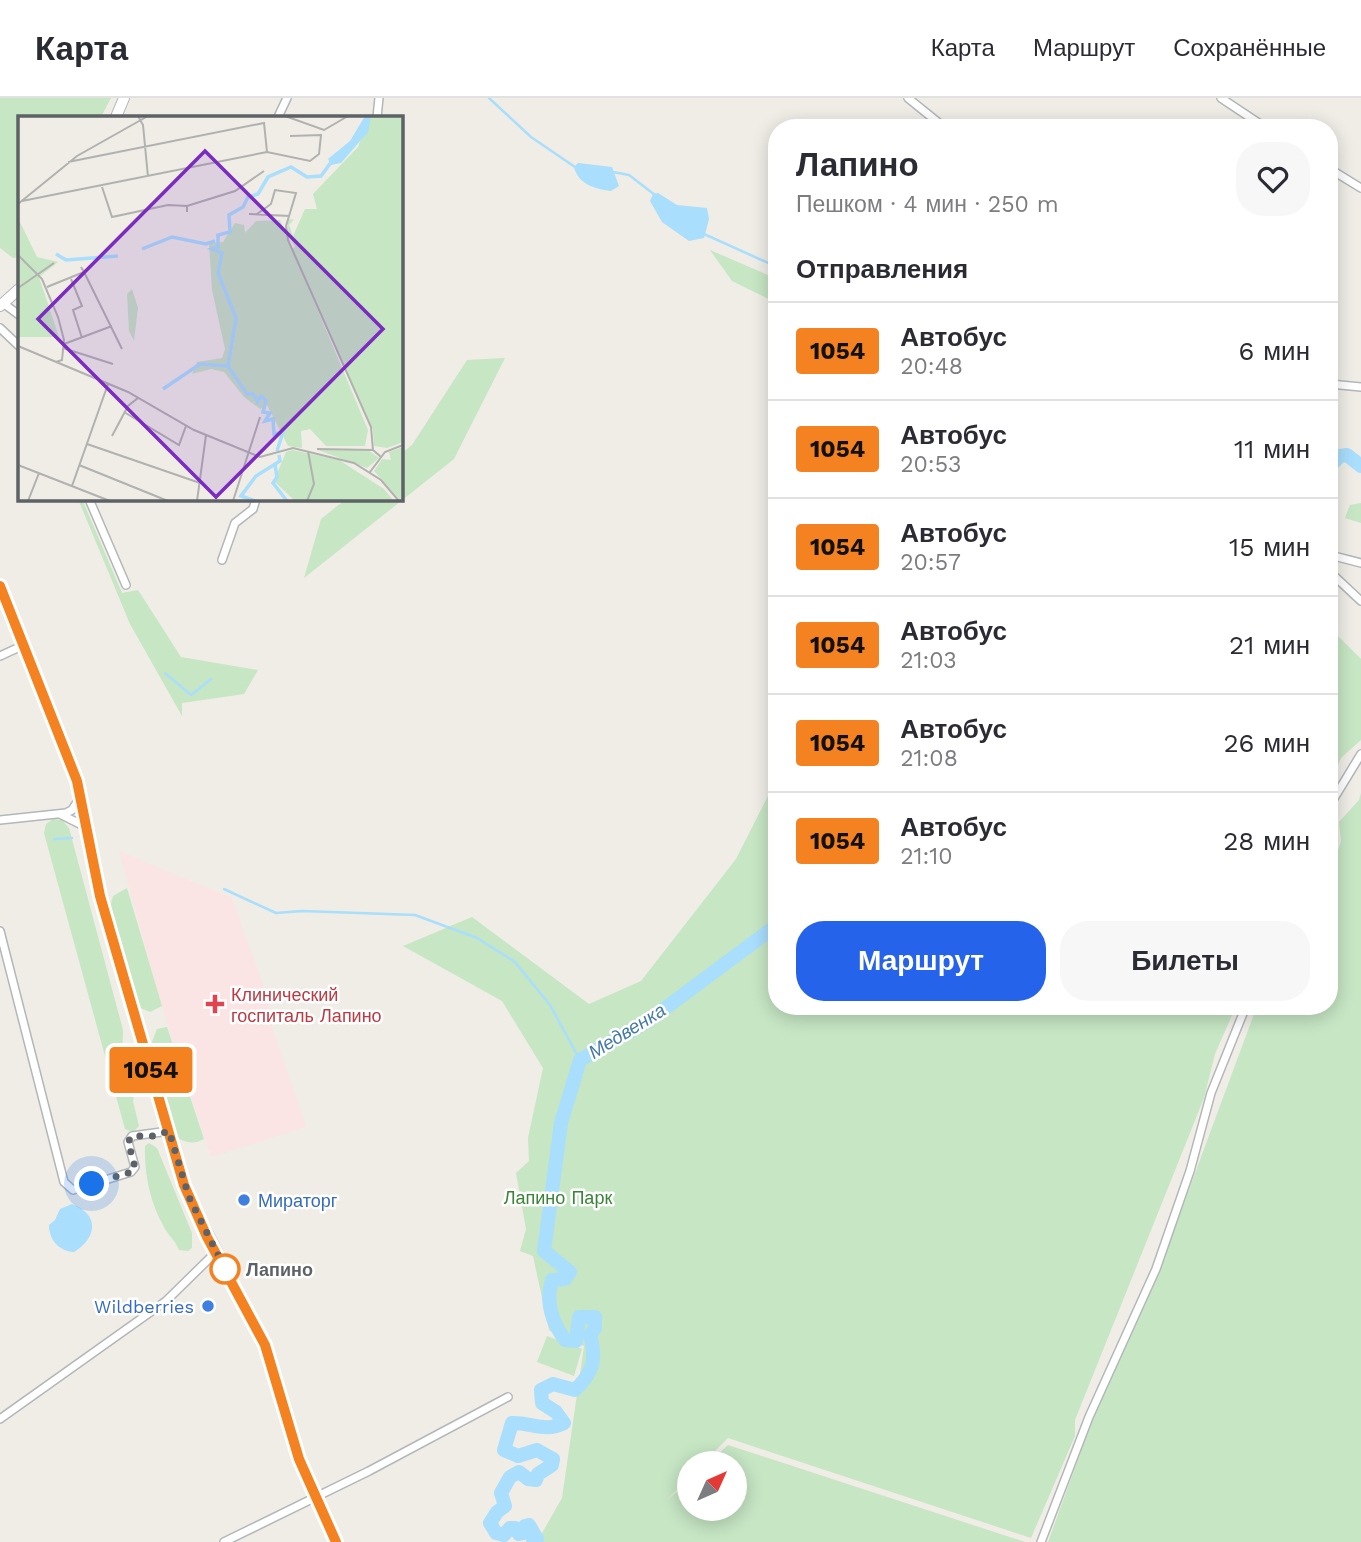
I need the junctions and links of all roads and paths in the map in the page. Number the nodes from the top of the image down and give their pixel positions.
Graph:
1 (124, 98) edge
2 (287, 98) edge
3 (379, 98) edge
4 (908, 98) edge
5 (1221, 98) edge
6 (116, 116) edge
7 (278, 116) edge
8 (377, 116) edge
9 (934, 119) edge
10 (1252, 119) edge
11 (1338, 174) edge
12 (1361, 188) edge
13 (18, 290) edge
14 (1, 305) edge
15 (18, 314) edge
16 (0, 328) edge
17 (18, 345) edge
18 (1338, 385) edge
19 (1361, 387) edge
20 (89, 500) edge
21 (256, 500) edge
22 (1338, 557) edge
23 (222, 560) dead end
24 (1361, 563) edge
25 (1338, 579) edge
26 (126, 585) dead end
27 (0, 586) edge
28 (1361, 601) edge
29 (24, 645) junction
30 (0, 656) edge
31 (1361, 754) edge
32 (1338, 792) edge
33 (81, 796) junction
34 (60, 814) junction
35 (0, 820) edge
36 (86, 827) junction
37 (0, 931) edge
38 (1242, 1015) edge
39 (169, 1131) junction
40 (215, 1253) junction
41 (508, 1397) dead end
42 (0, 1419) edge
43 (316, 1498) junction
44 (224, 1542) edge
45 (336, 1542) edge
46 (1041, 1542) edge

1 - 6 main road
2 - 7 street
3 - 8 street
4 - 9 street
5 - 10 street
11 - 12 street
13 - 14 main road
14 - 15 street
16 - 17 street
18 - 19 street
20 - 26 street
21 - 23 street
22 - 24 street
25 - 28 street
27 - 29 main road
29 - 30 street
29 - 33 main road
31 - 32 street
33 - 34 street
33 - 36 main road
34 - 35 street
34 - 36 street
36 - 39 main road
37 - 39 street
38 - 46 street
39 - 40 main road
40 - 42 street
40 - 43 main road
41 - 43 street
43 - 44 street
43 - 45 main road

